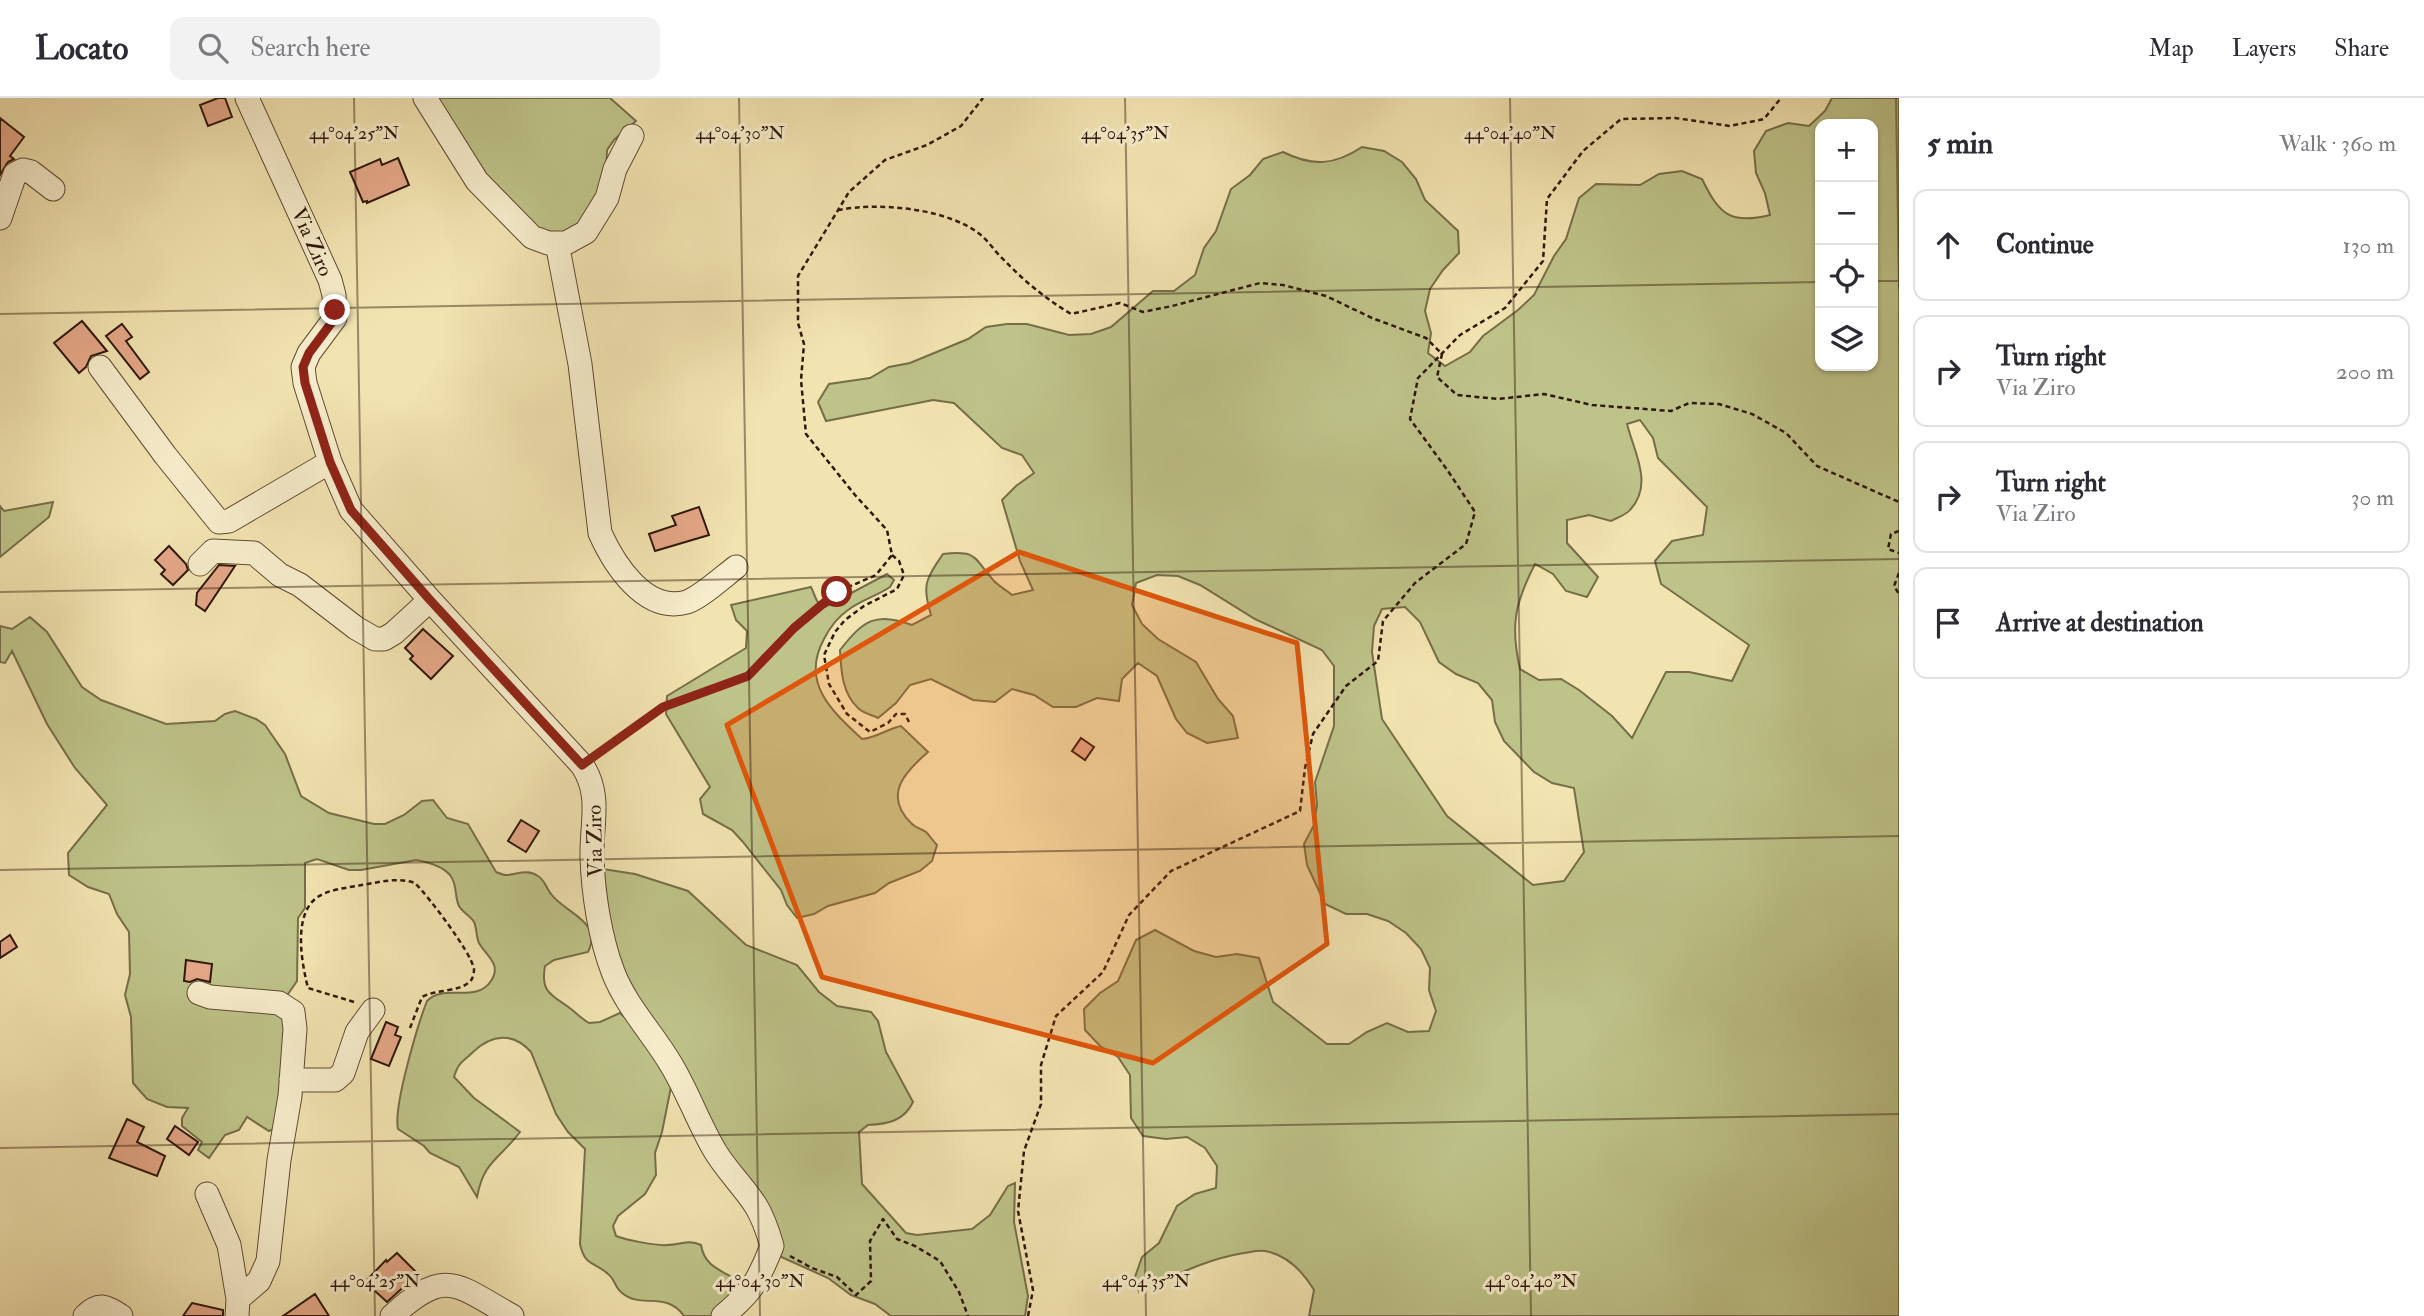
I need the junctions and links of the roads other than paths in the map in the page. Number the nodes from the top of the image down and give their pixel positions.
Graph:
1 (247, 98) edge
2 (425, 98) edge
3 (632, 136) dead end
4 (53, 189) dead end
5 (0, 218) edge
6 (557, 243) junction
7 (100, 368) dead end
8 (330, 462) junction
9 (200, 564) dead end
10 (736, 567) dead end
11 (430, 600) junction
12 (199, 993) dead end
13 (373, 1010) road end
14 (291, 1080) junction
15 (206, 1194) dead end
16 (237, 1308) edge
17 (85, 1316) edge
18 (121, 1316) edge
19 (392, 1316) edge
20 (512, 1316) edge
21 (723, 1316) edge

1 - 8 street, Via Ziro
2 - 6 street
3 - 6 street
4 - 5 street
6 - 10 street
7 - 8 street
8 - 11 street, Via Ziro
9 - 11 street
11 - 21 street, Via Ziro
12 - 14 street
13 - 14 street
14 - 16 street
15 - 16 street
17 - 18 street
19 - 20 street

